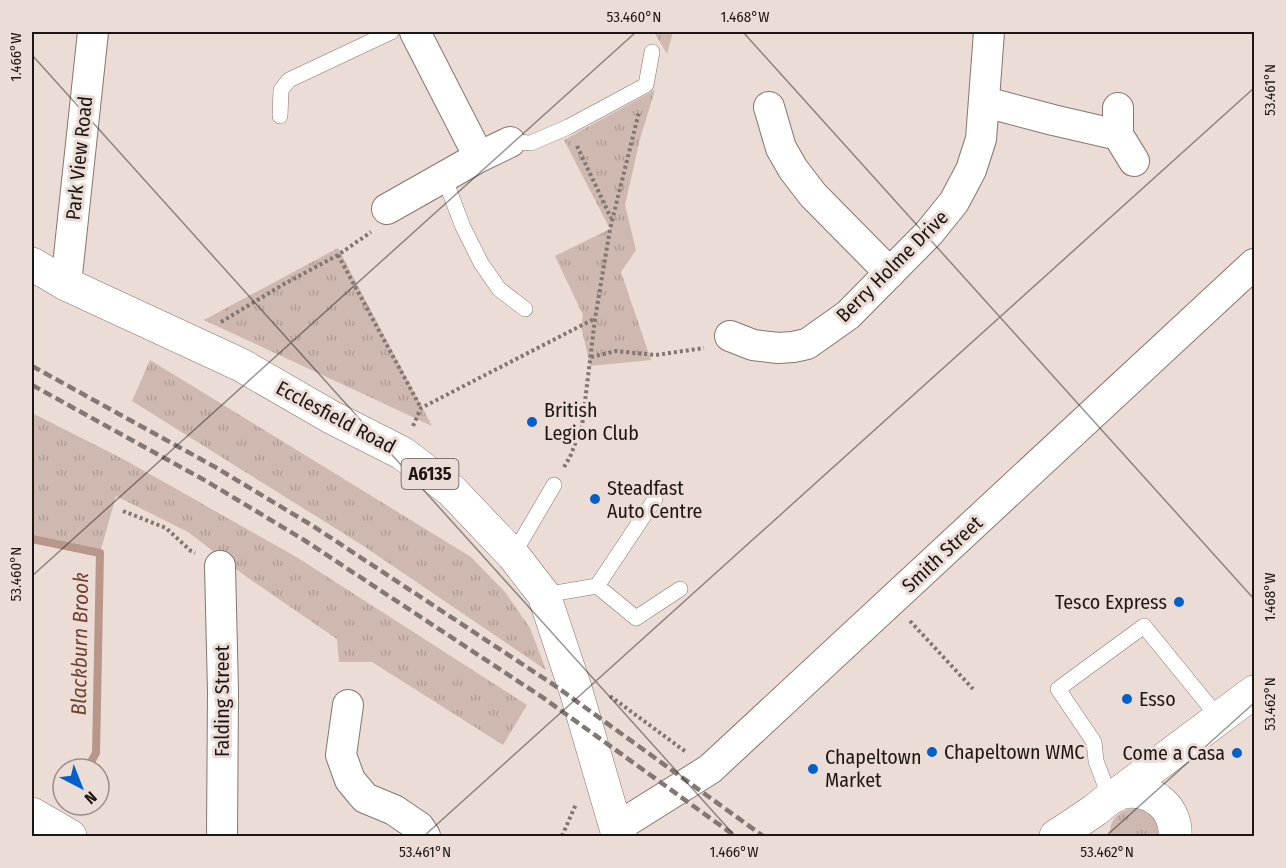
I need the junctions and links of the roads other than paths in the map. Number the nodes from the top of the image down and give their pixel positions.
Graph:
1 (93, 32) edge
2 (391, 32) edge
3 (415, 32) edge
4 (989, 32) edge
5 (652, 52) dead end
6 (985, 102) junction
7 (769, 107) dead end
8 (280, 116) dead end
9 (510, 142) joint
10 (479, 157) junction
11 (1134, 161) dead end
12 (444, 177) junction
13 (387, 209) road end
14 (32, 264) edge
15 (1254, 264) edge
16 (890, 273) junction
17 (66, 284) junction
18 (525, 309) dead end
19 (730, 336) road end
20 (554, 485) road end
21 (655, 499) dead end
22 (513, 555) junction
23 (220, 566) road end
24 (597, 586) junction
25 (680, 589) dead end
26 (544, 595) junction
27 (1254, 692) edge
28 (348, 705) dead end
29 (1209, 726) junction
30 (1110, 799) junction
31 (1165, 806) junction
32 (32, 813) edge
33 (616, 834) edge
34 (70, 837) edge
35 (222, 837) edge
36 (425, 837) edge
37 (1056, 837) edge
38 (1092, 837) edge
39 (1175, 837) edge

1 - 17 street, Park View Road
2 - 8 lane
3 - 10 street
4 - 6 street, Berry Holme Drive
5 - 9 lane
6 - 11 street
6 - 16 street, Berry Holme Drive
7 - 16 street
9 - 10 street
10 - 12 street
12 - 13 street
12 - 18 lane
14 - 17 main road, Ecclesfield Road / A6135
15 - 33 street, Smith Street
16 - 19 street, Berry Holme Drive
17 - 22 main road, Ecclesfield Road / A6135
20 - 22 lane
21 - 24 lane
22 - 26 main road, Ecclesfield Road / A6135
23 - 35 street, Falding Street
24 - 25 lane
24 - 26 lane
26 - 33 main road, Ecclesfield Road / A6135
27 - 29 main road
28 - 36 street
29 - 30 main road
29 - 30 lane
29 - 31 main road
30 - 31 main road
30 - 37 main road
30 - 38 main road
31 - 39 main road
32 - 34 main road

